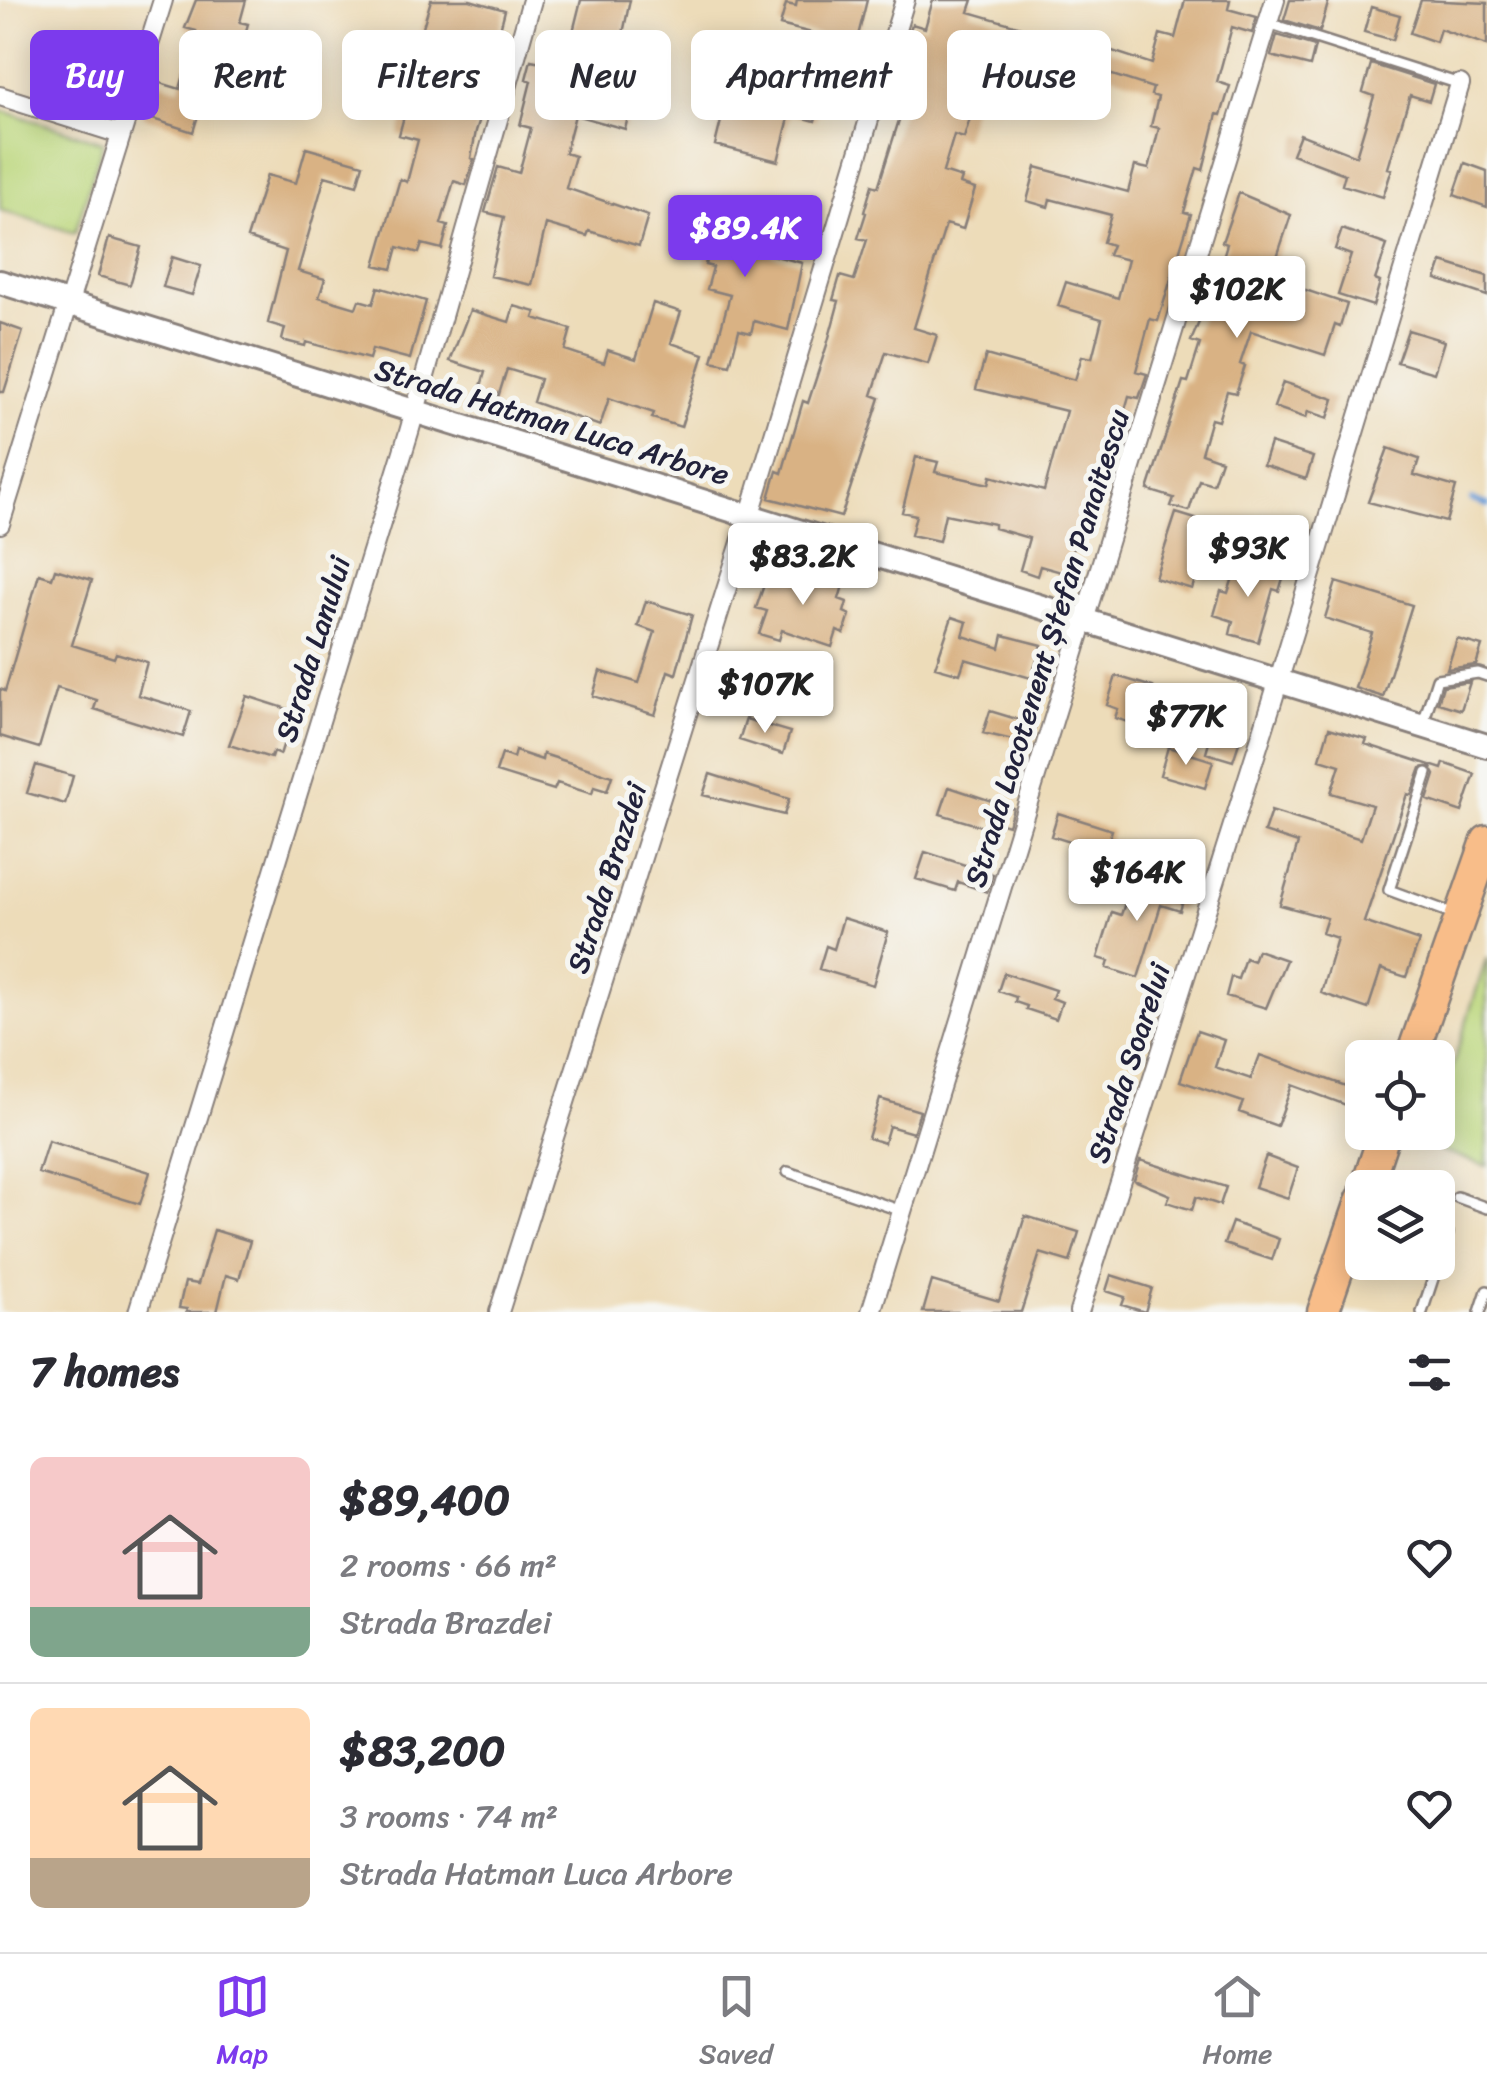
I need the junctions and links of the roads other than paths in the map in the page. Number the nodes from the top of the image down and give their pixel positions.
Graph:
1 (163, 0) edge
2 (532, 0) edge
3 (904, 0) edge
4 (1275, 0) edge
5 (1268, 23) junction
6 (1460, 84) joint
7 (0, 96) edge
8 (120, 134) junction
9 (0, 282) edge
10 (66, 303) junction
11 (415, 411) junction
12 (7, 472) edge
13 (750, 514) junction
14 (0, 524) edge
15 (1084, 620) junction
16 (1487, 676) edge
17 (1278, 682) junction
18 (1422, 726) junction
19 (1487, 746) edge
20 (1427, 774) dead end
21 (1487, 841) edge
22 (1487, 890) edge
23 (1460, 916) junction
24 (1417, 1040) edge
25 (1436, 1040) edge
26 (788, 1172) dead end
27 (1456, 1197) dead end
28 (1487, 1208) edge
29 (902, 1211) junction
30 (1345, 1248) edge
31 (1354, 1280) edge
32 (1433, 1280) edge
33 (1487, 1291) edge
34 (138, 1312) edge
35 (498, 1312) edge
36 (871, 1312) edge
37 (1078, 1312) edge
38 (1323, 1312) edge
39 (1344, 1312) edge
40 (1422, 1312) edge
41 (1480, 1312) edge

1 - 8 street
2 - 11 street, Strada Lanului
3 - 13 street, Strada Brazdei
4 - 5 street, Strada Locotenent Ștefan Panaitescu
5 - 6 lane
5 - 15 street, Strada Locotenent Ștefan Panaitescu
6 - 17 street, Strada Soarelui
7 - 8 street
8 - 10 street
9 - 10 street, Strada Hatman Luca Arbore
10 - 11 street, Strada Hatman Luca Arbore
10 - 12 street
11 - 13 street, Strada Hatman Luca Arbore
11 - 34 street, Strada Lanului
12 - 14 street
13 - 15 street, Strada Hatman Luca Arbore
13 - 35 street, Strada Brazdei
15 - 17 street, Strada Hatman Luca Arbore
15 - 29 street, Strada Locotenent Ștefan Panaitescu
16 - 18 lane
17 - 18 street, Strada Hatman Luca Arbore
17 - 37 street, Strada Soarelui
18 - 19 street, Strada Hatman Luca Arbore
20 - 23 lane
21 - 23 main road
22 - 25 main road
23 - 24 main road
26 - 29 lane
27 - 28 lane
29 - 36 street, Strada Locotenent Ștefan Panaitescu
30 - 38 main road
31 - 39 main road
32 - 40 lane
33 - 41 lane

